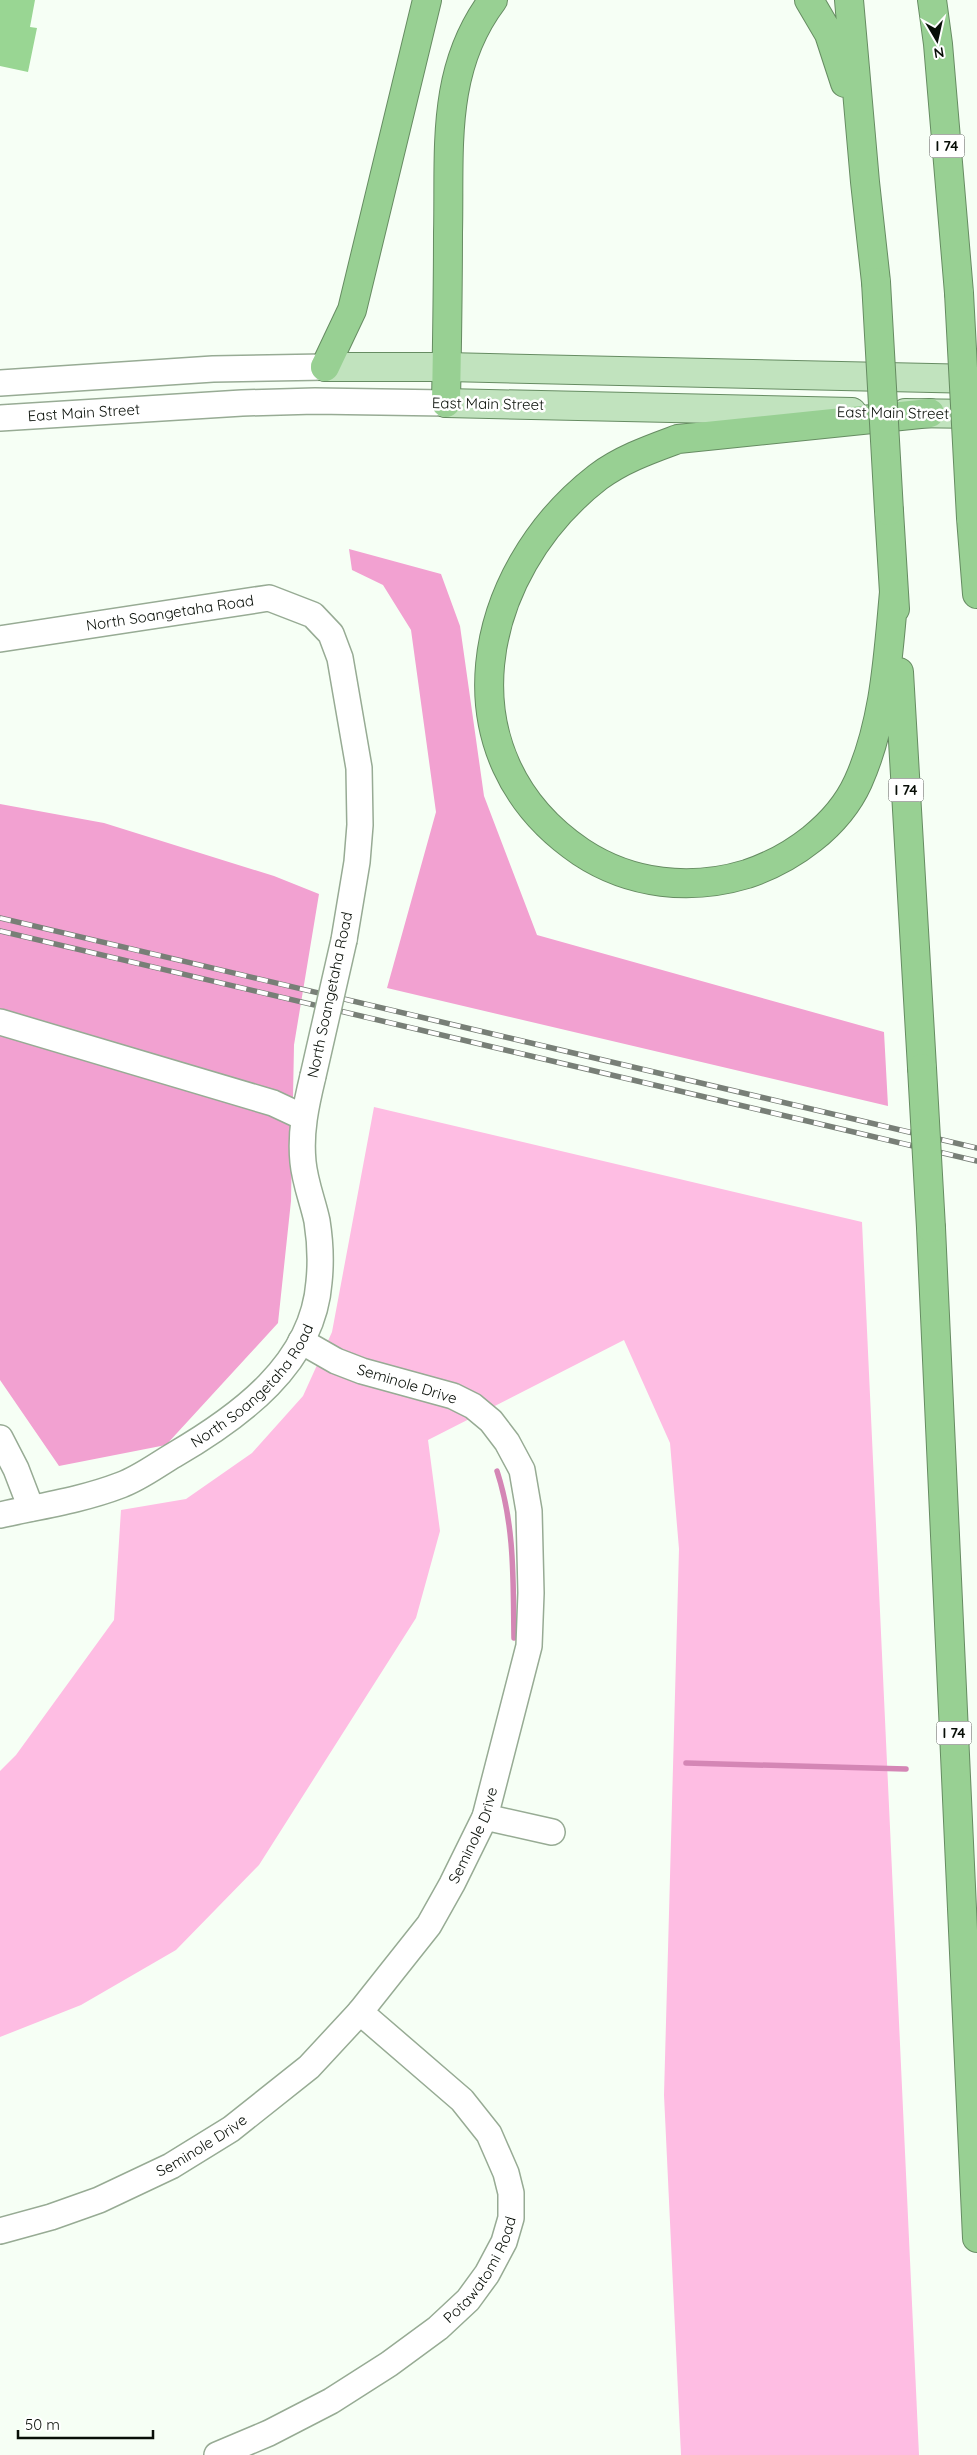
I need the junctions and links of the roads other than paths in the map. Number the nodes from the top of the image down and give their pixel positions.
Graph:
1 (427, 0) edge
2 (493, 0) edge
3 (809, 0) edge
4 (849, 0) edge
5 (932, 0) edge
6 (865, 182) junction
7 (325, 367) junction
8 (447, 367) junction
9 (977, 379) edge
10 (0, 383) edge
11 (446, 403) junction
12 (930, 413) junction
13 (977, 414) edge
14 (0, 418) edge
15 (894, 592) junction
16 (977, 594) edge
17 (0, 639) edge
18 (0, 1022) edge
19 (303, 1117) junction
20 (301, 1341) junction
21 (0, 1438) edge
22 (31, 1508) junction
23 (0, 1515) edge
24 (484, 1818) junction
25 (552, 1832) dead end
26 (360, 2012) junction
27 (0, 2230) edge
28 (977, 2238) edge
29 (218, 2455) edge

1 - 7 highway
2 - 8 highway
3 - 6 highway
4 - 6 highway, I 74
5 - 16 highway, I 74, bridge
6 - 15 highway, I 74, bridge
7 - 8 main road
7 - 10 street
8 - 9 main road
8 - 11 highway
11 - 12 main road, East Main Street
11 - 14 street, East Main Street
12 - 13 main road, East Main Street
12 - 15 highway
15 - 28 highway, I 74, bridge
17 - 19 street, North Soangetaha Road, bridge
18 - 19 street
19 - 20 street, North Soangetaha Road
20 - 22 street, North Soangetaha Road
20 - 24 street, Seminole Drive
21 - 22 street
22 - 23 street, North Soangetaha Road
24 - 25 street
24 - 26 street, Seminole Drive
26 - 27 street, Seminole Drive
26 - 29 street, Potawatomi Road

